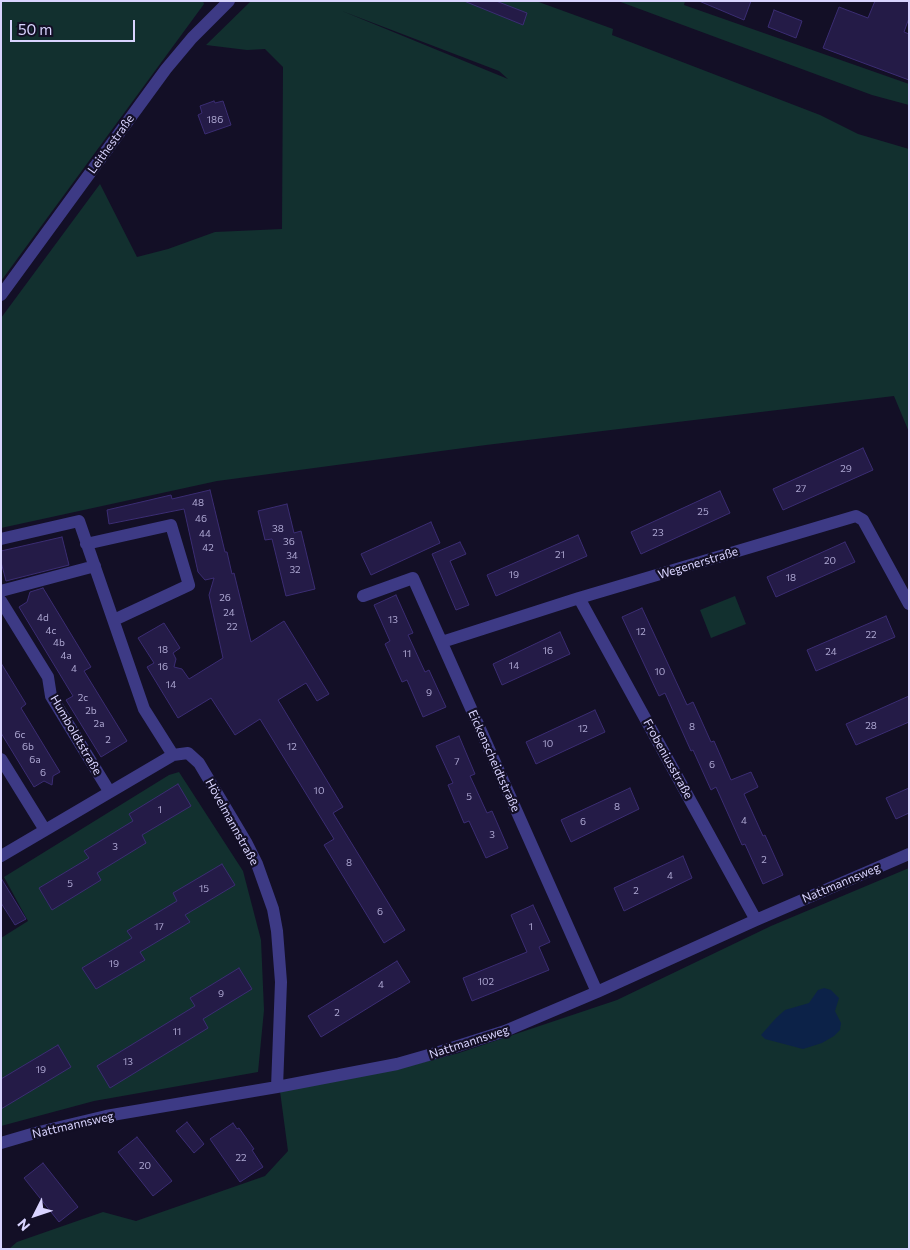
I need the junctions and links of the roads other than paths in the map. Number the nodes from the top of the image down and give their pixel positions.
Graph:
1 (229, 1) edge
2 (1, 295) edge
3 (1, 539) edge
4 (86, 544) junction
5 (95, 566) junction
6 (1, 590) edge
7 (363, 596) dead end
8 (579, 598) junction
9 (1, 601) edge
10 (909, 604) edge
11 (114, 620) junction
12 (442, 642) junction
13 (172, 755) junction
14 (1, 759) edge
15 (109, 791) junction
16 (44, 830) junction
17 (909, 854) edge
18 (1, 856) edge
19 (756, 920) junction
20 (597, 992) junction
21 (277, 1087) junction
22 (1, 1143) edge

1 - 2 street, Leithestraße
3 - 4 street
4 - 5 street
4 - 11 street
5 - 6 street
5 - 11 street
7 - 12 street, Eickenscheidtstraße
8 - 10 street, Wegenerstraße
8 - 12 street, Wegenerstraße
8 - 19 street, Frobeniusstraße
9 - 15 street, Humboldtstraße
11 - 13 street
12 - 20 street, Eickenscheidtstraße
13 - 15 street
13 - 21 street, Hövelmannstraße
14 - 16 street
15 - 16 street
16 - 18 street
17 - 19 street, Nattmannsweg
19 - 20 street, Nattmannsweg
20 - 21 street, Nattmannsweg
21 - 22 street, Nattmannsweg

